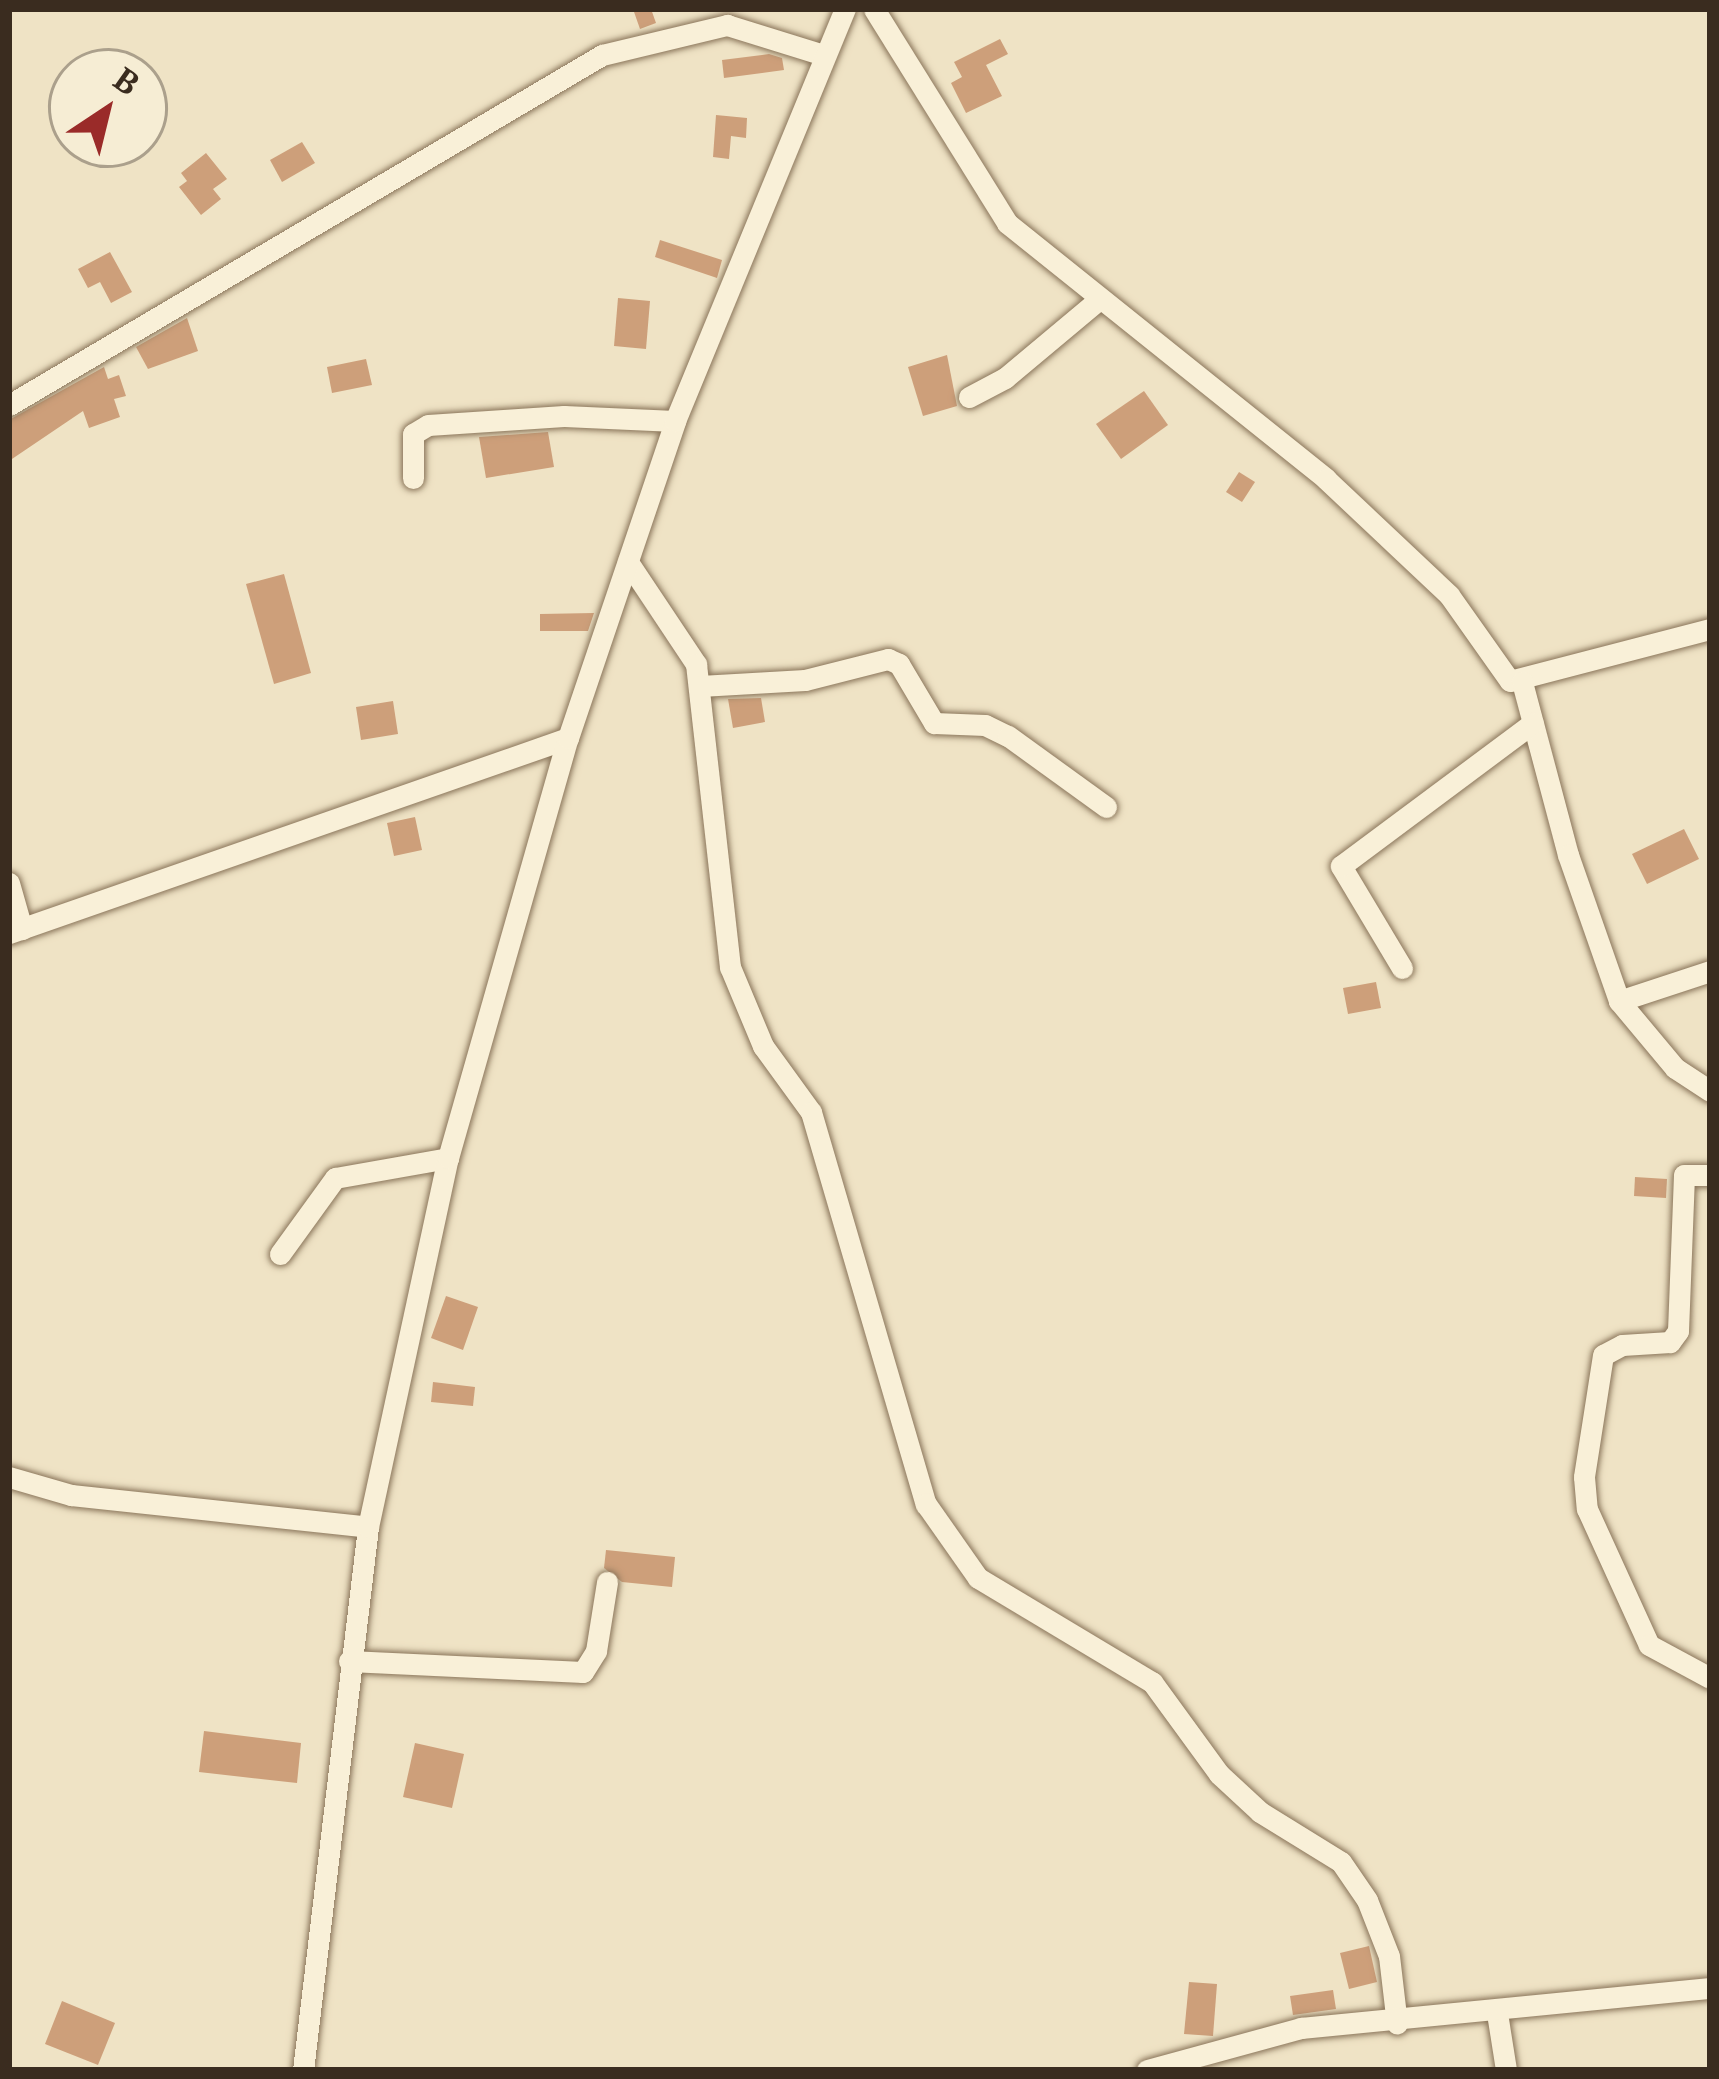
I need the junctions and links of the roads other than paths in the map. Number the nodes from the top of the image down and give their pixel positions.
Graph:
1 (845, 9) edge
2 (874, 9) edge
3 (824, 55) junction
4 (1097, 301) junction
5 (969, 397) dead end
6 (9, 405) edge
7 (675, 421) junction
8 (412, 478) dead end
9 (628, 562) junction
10 (1710, 629) edge
11 (1522, 682) junction
12 (700, 686) junction
13 (1533, 723) junction
14 (568, 738) junction
15 (1106, 807) dead end
16 (9, 883) edge
17 (15, 931) edge
18 (1402, 968) dead end
19 (1710, 971) edge
20 (1619, 1001) junction
21 (1710, 1091) edge
22 (448, 1159) junction
23 (1710, 1175) edge
24 (280, 1254) dead end
25 (9, 1477) edge
26 (368, 1528) junction
27 (607, 1582) dead end
28 (350, 1660) junction
29 (1710, 1678) edge
30 (1710, 1988) edge
31 (1497, 2013) junction
32 (1397, 2024) junction
33 (303, 2070) edge
34 (1147, 2070) edge
35 (1506, 2070) edge

1 - 3 street
2 - 4 street
3 - 6 street
3 - 7 street
4 - 5 street
4 - 11 street
7 - 8 street
7 - 9 street
9 - 12 street
9 - 14 street
10 - 11 street
11 - 13 street
12 - 15 street
12 - 32 street
13 - 18 street
13 - 20 street
14 - 17 street
14 - 22 street
16 - 17 street
19 - 20 street
20 - 21 street
22 - 24 street
22 - 26 street
23 - 29 street
25 - 26 street
26 - 28 street
27 - 28 street
28 - 33 street
30 - 31 street
31 - 32 street
31 - 35 street
32 - 34 street

